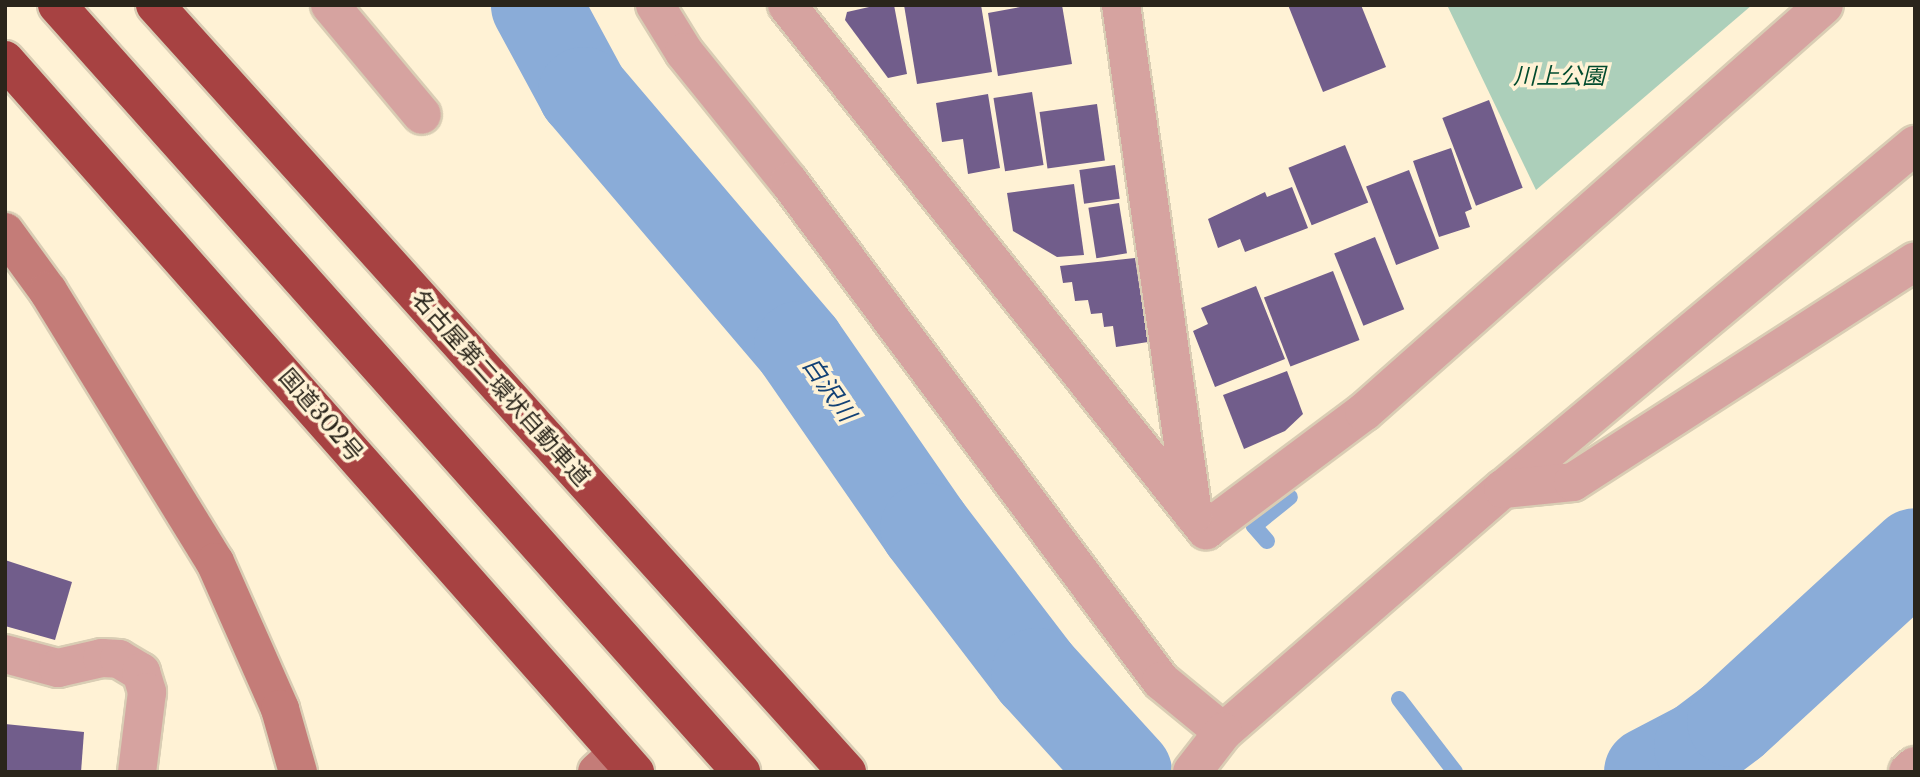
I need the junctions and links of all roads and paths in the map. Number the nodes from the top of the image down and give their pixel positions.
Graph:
1 (57, 5) edge
2 (155, 5) edge
3 (330, 5) edge
4 (655, 5) edge
5 (787, 5) edge
6 (1824, 5) edge
7 (1126, 7) edge
8 (5, 60) edge
9 (422, 115) dead end
10 (1915, 145) edge
11 (5, 232) edge
12 (1915, 262) edge
13 (1503, 489) junction
14 (1194, 516) junction
15 (5, 654) edge
16 (1206, 755) edge
17 (617, 765) edge
18 (1915, 766) edge
19 (137, 772) edge
20 (298, 772) edge
21 (741, 772) edge
22 (847, 772) edge
23 (1909, 772) edge

1 - 21 highway
2 - 22 highway, 名古屋第二環状自動車道
3 - 9 street
4 - 16 street
5 - 14 street
6 - 14 street
7 - 14 street
8 - 17 highway, 国道302号
10 - 13 street
11 - 20 street
12 - 13 street
13 - 16 street
15 - 19 street
18 - 23 street

